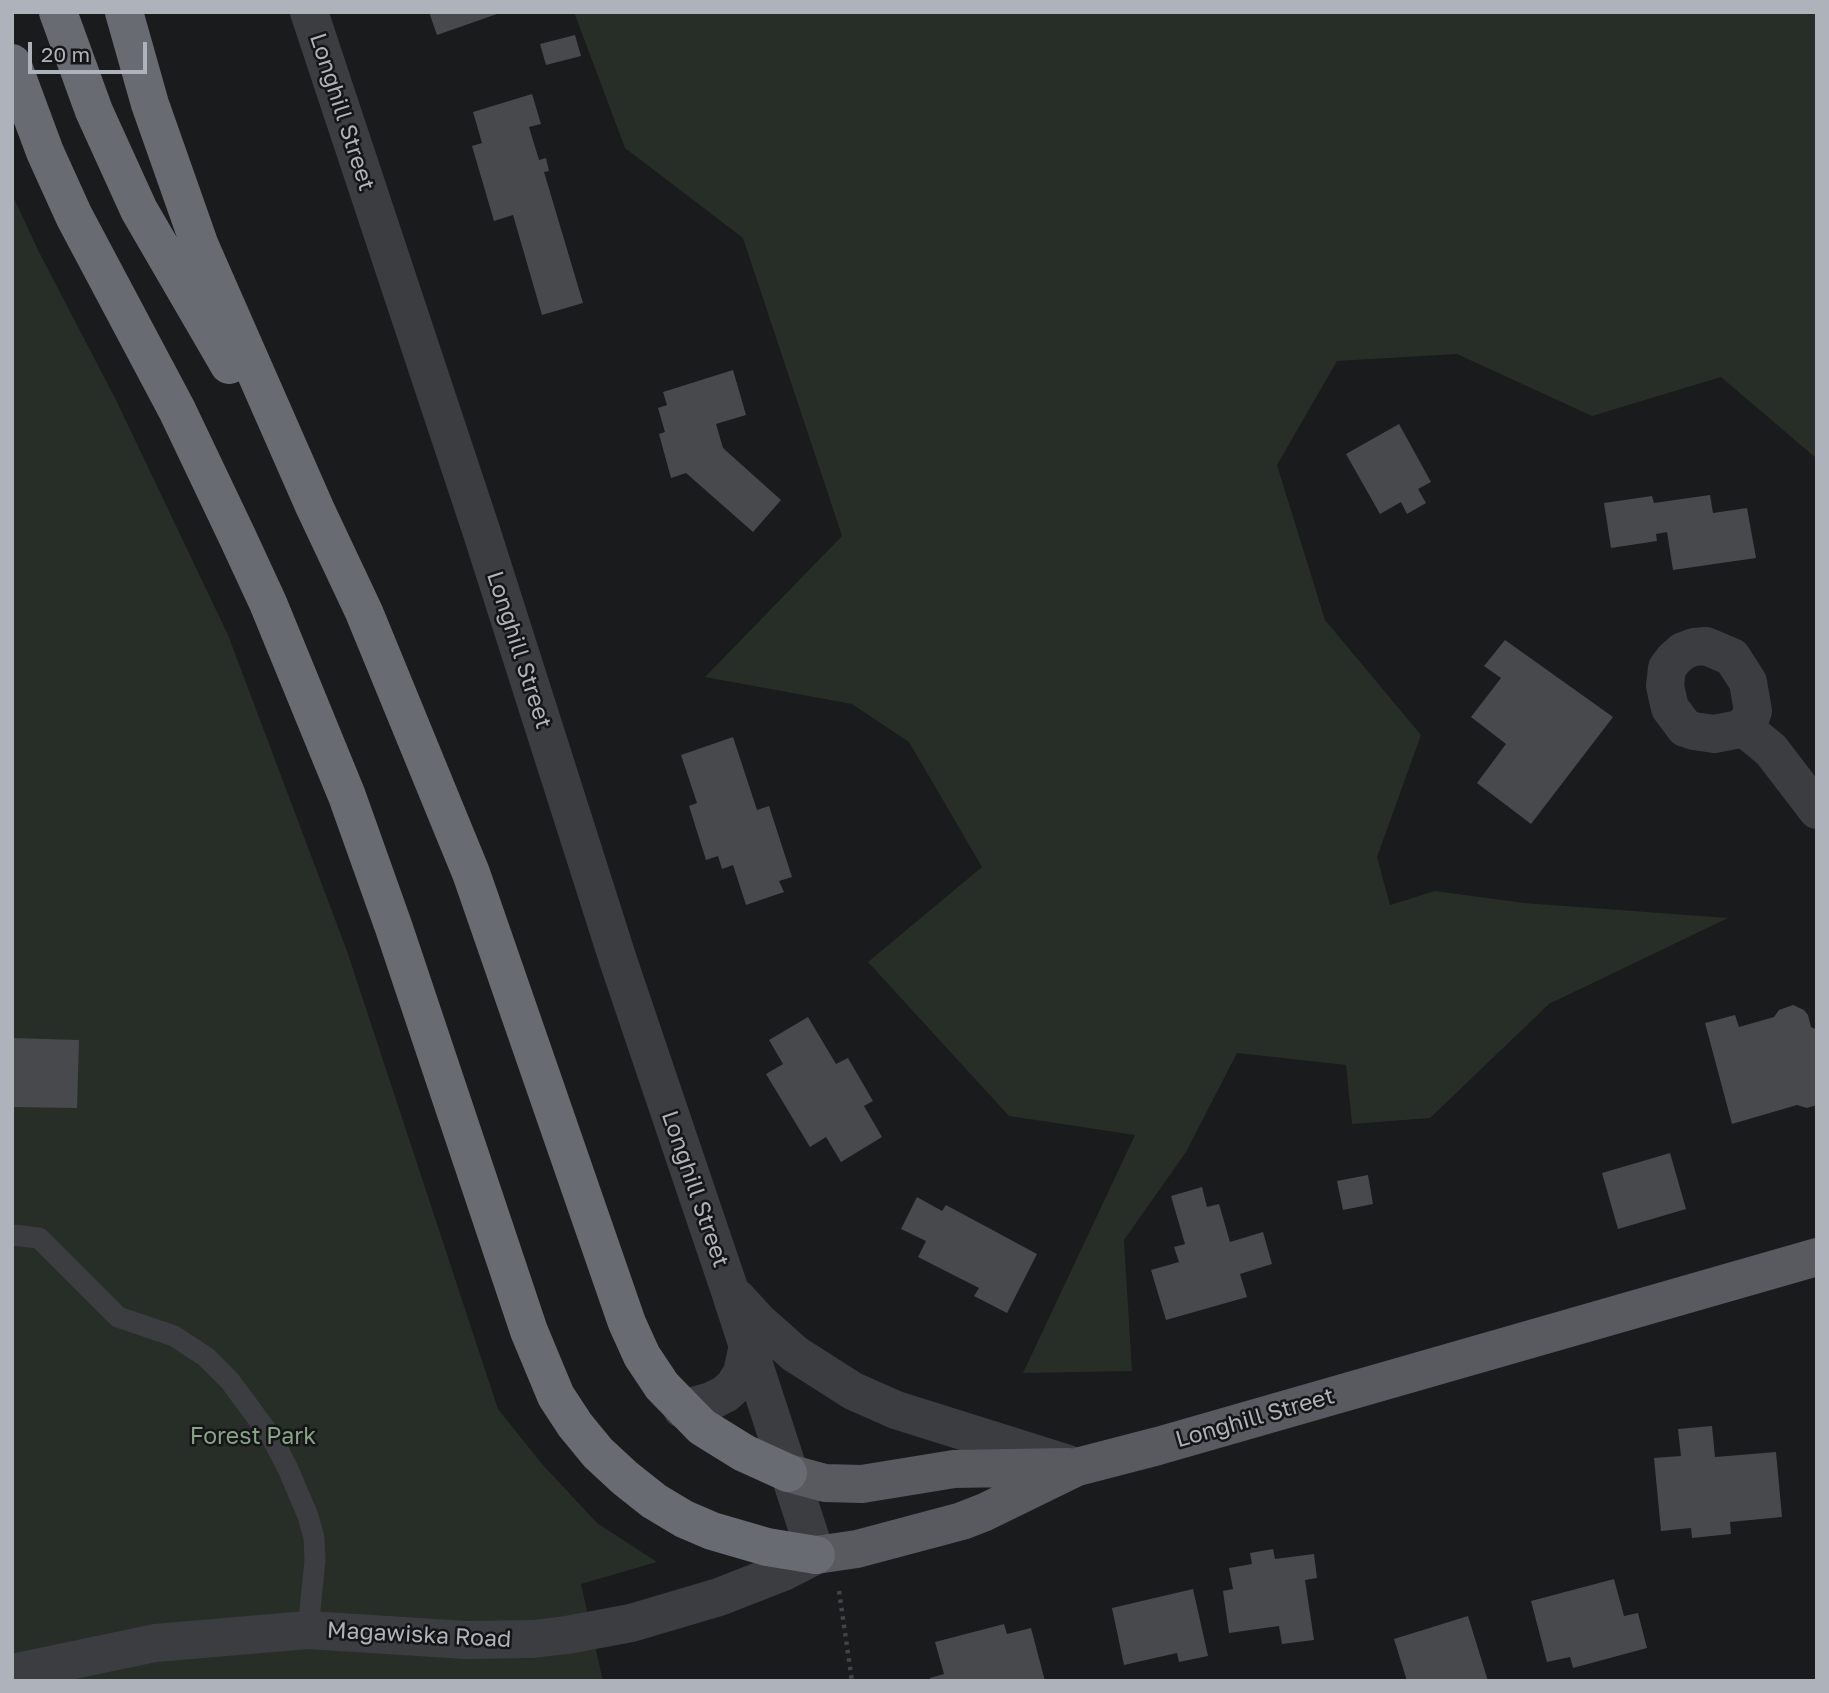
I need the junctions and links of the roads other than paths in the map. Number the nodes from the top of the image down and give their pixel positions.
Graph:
1 (58, 12) edge
2 (124, 12) edge
3 (309, 12) edge
4 (12, 63) edge
5 (315, 508) junction
6 (1743, 727) dead end
7 (1817, 810) edge
8 (12, 1235) edge
9 (1817, 1257) edge
10 (729, 1288) junction
11 (748, 1345) junction
12 (682, 1409) junction
13 (1077, 1467) junction
14 (788, 1473) junction
15 (825, 1555) junction
16 (308, 1630) junction
17 (12, 1673) edge

1 - 5 highway
2 - 5 highway
3 - 10 street, Longhill Street
4 - 15 highway
5 - 12 highway
6 - 7 street
8 - 16 lane
9 - 13 main road, Longhill Street
10 - 11 street, Longhill Street
10 - 13 street, Longhill Street
11 - 12 street
11 - 14 street, Longhill Street
12 - 14 highway
13 - 14 main road
13 - 15 main road
14 - 15 street, Longhill Street
15 - 16 street, Magawiska Road
16 - 17 street, Magawiska Road

